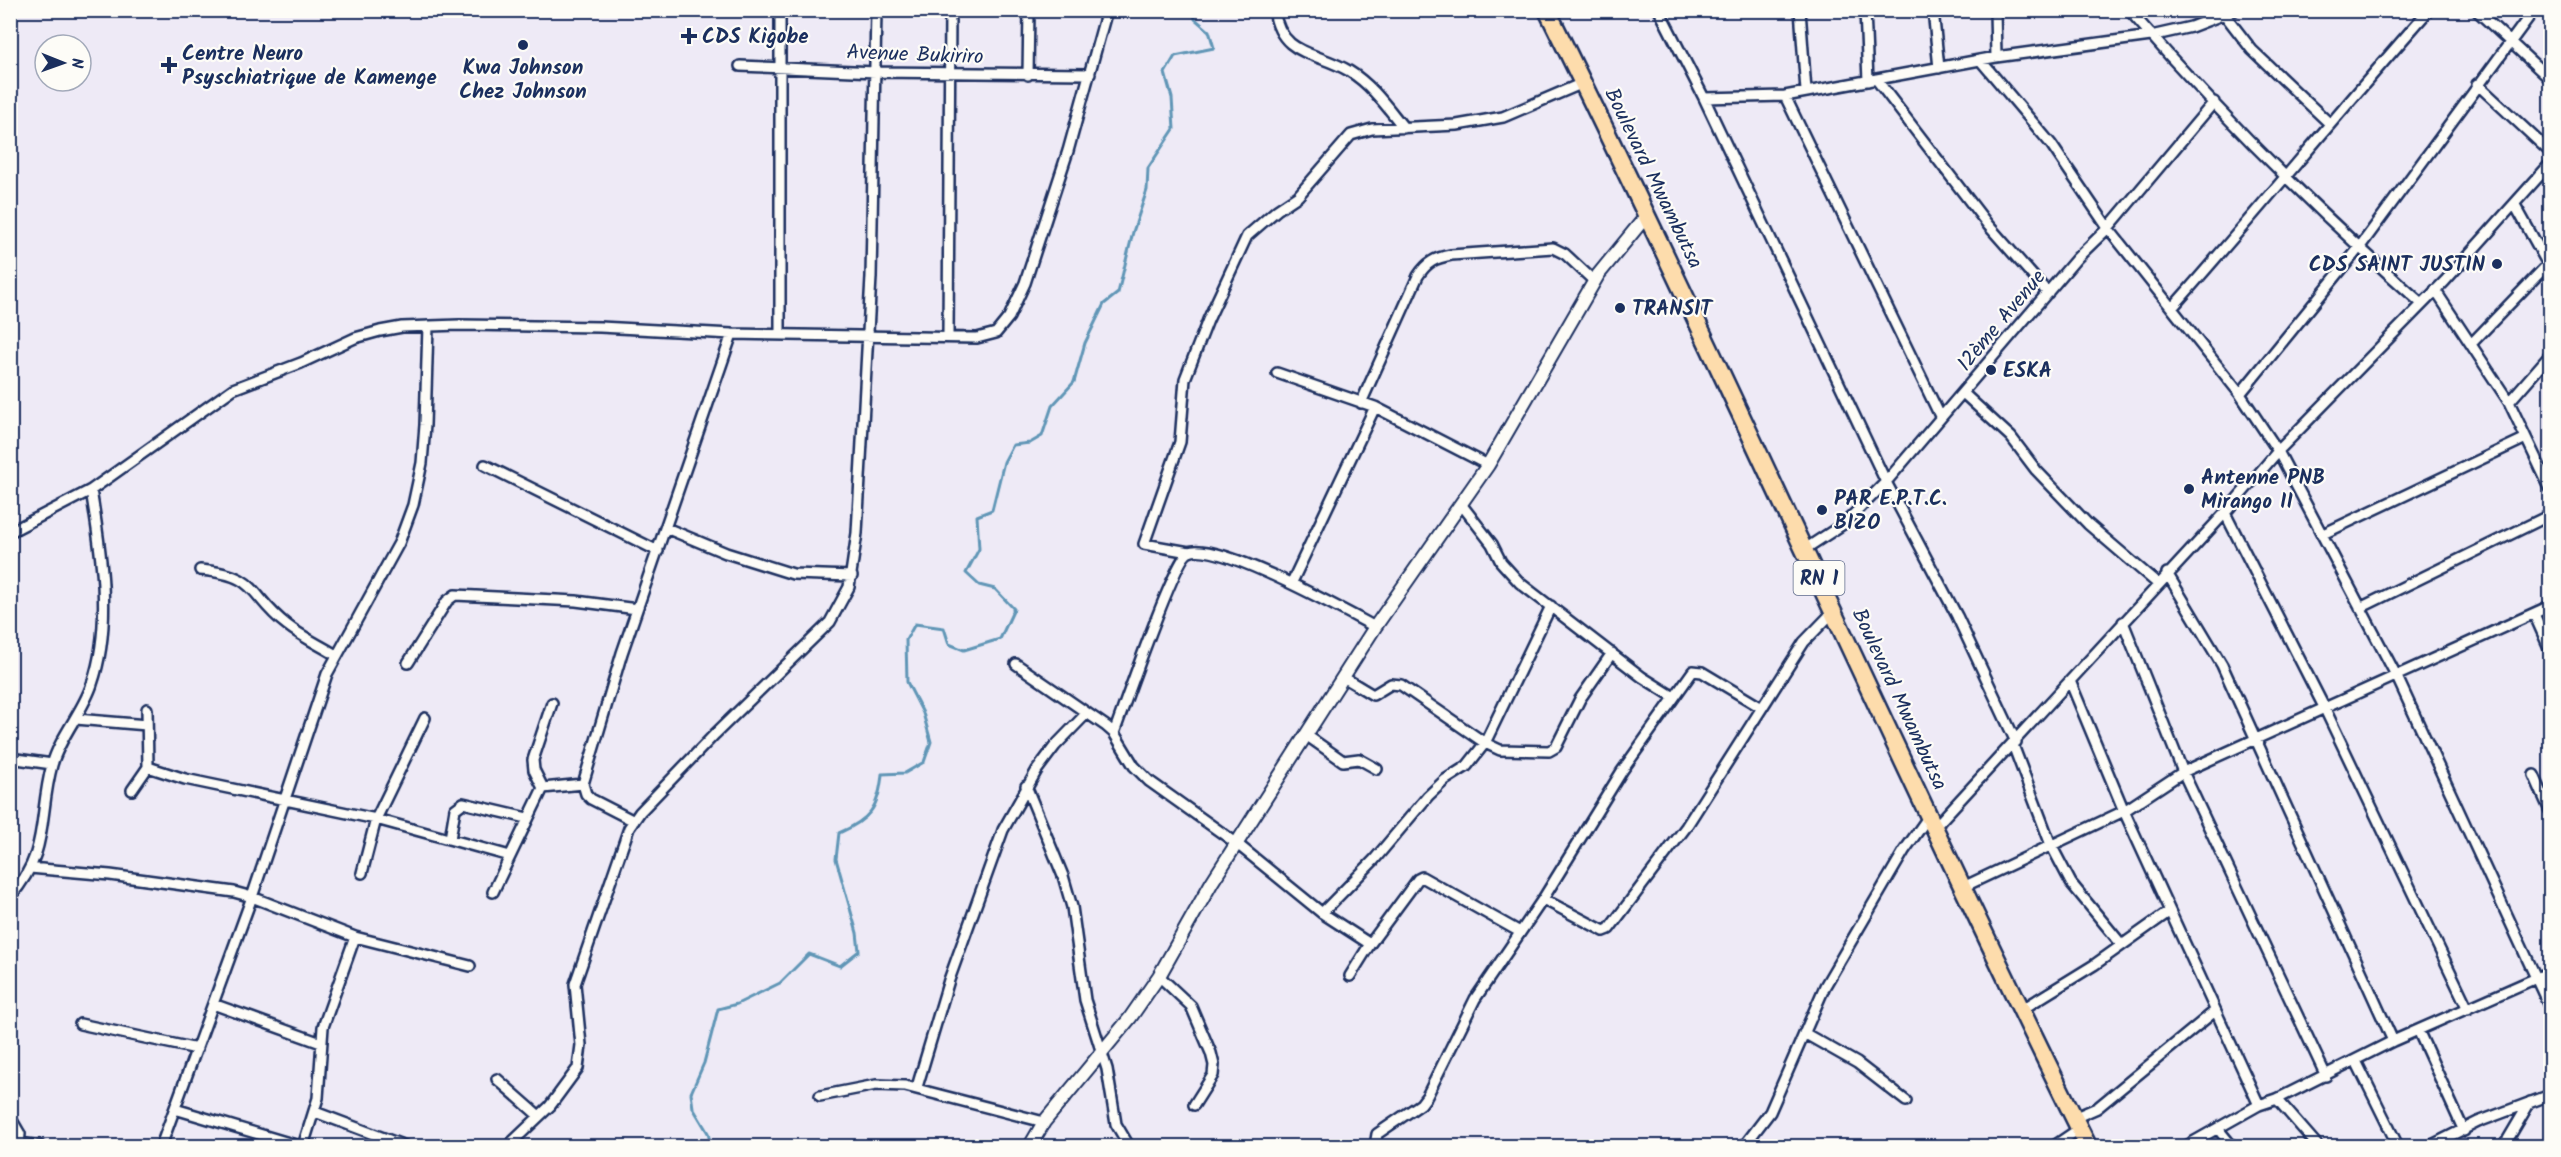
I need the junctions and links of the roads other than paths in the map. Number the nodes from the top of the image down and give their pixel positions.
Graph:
1 (780, 10) edge
2 (876, 10) edge
3 (950, 10) edge
4 (1029, 10) edge
5 (1107, 10) edge
6 (1274, 10) edge
7 (1547, 10) edge
8 (1659, 10) edge
9 (1800, 10) edge
10 (1865, 10) edge
11 (1933, 10) edge
12 (1995, 10) edge
13 (2129, 10) edge
14 (2203, 10) edge
15 (2235, 10) edge
16 (2429, 10) edge
17 (2476, 10) edge
18 (2534, 10) edge
19 (2225, 15) junction
20 (2207, 22) junction
21 (2151, 36) junction
22 (2510, 41) junction
23 (1996, 57) junction
24 (1981, 61) junction
25 (740, 66) dead end
26 (780, 67) junction
27 (1939, 68) junction
28 (876, 72) junction
29 (950, 74) junction
30 (1090, 74) junction
31 (1028, 75) junction
32 (2550, 79) edge
33 (1872, 80) junction
34 (1583, 83) junction
35 (2477, 84) junction
36 (1806, 91) junction
37 (1785, 96) junction
38 (1704, 98) junction
39 (2214, 102) junction
40 (2329, 123) junction
41 (1404, 128) junction
42 (2550, 152) edge
43 (2550, 164) edge
44 (2288, 177) junction
45 (2515, 205) junction
46 (1647, 215) junction
47 (2108, 228) junction
48 (2359, 248) junction
49 (2550, 265) edge
50 (1594, 281) junction
51 (2435, 290) junction
52 (2048, 293) junction
53 (2421, 303) junction
54 (2173, 307) junction
55 (428, 326) junction
56 (732, 334) junction
57 (780, 335) junction
58 (866, 336) junction
59 (948, 337) junction
60 (2471, 344) junction
61 (2550, 355) edge
62 (1278, 373) dead end
63 (1963, 393) junction
64 (2240, 394) junction
65 (2510, 402) junction
66 (1361, 403) junction
67 (1375, 407) junction
68 (1940, 416) junction
69 (2526, 438) junction
70 (2278, 451) junction
71 (485, 465) dead end
72 (1488, 465) junction
73 (1886, 482) junction
74 (2550, 488) edge
75 (91, 490) junction
76 (1461, 504) junction
77 (2225, 513) junction
78 (2550, 515) edge
79 (666, 528) junction
80 (10, 532) edge
81 (2323, 534) junction
82 (1806, 549) junction
83 (658, 551) junction
84 (1189, 552) junction
85 (200, 570) dead end
86 (2167, 573) junction
87 (852, 576) junction
88 (1292, 582) junction
89 (2158, 584) junction
90 (1551, 606) junction
91 (2550, 606) edge
92 (2360, 608) junction
93 (637, 609) junction
94 (1834, 612) junction
95 (2534, 614) junction
96 (2123, 622) junction
97 (1375, 627) junction
98 (2550, 650) edge
99 (1612, 653) junction
100 (336, 655) junction
101 (408, 663) dead end
102 (1016, 664) dead end
103 (1343, 677) junction
104 (2397, 677) junction
105 (2070, 681) junction
106 (1674, 698) junction
107 (552, 703) dead end
108 (2324, 707) junction
109 (1762, 708) junction
110 (147, 709) dead end
111 (1086, 713) junction
112 (425, 718) dead end
113 (76, 719) junction
114 (147, 725) junction
115 (1114, 733) junction
116 (1306, 735) junction
117 (2257, 738) junction
118 (1485, 743) junction
119 (2014, 743) junction
120 (10, 758) edge
121 (52, 764) junction
122 (148, 767) junction
123 (1377, 769) dead end
124 (2184, 772) junction
125 (2534, 775) dead end
126 (583, 784) junction
127 (1026, 786) junction
128 (543, 788) junction
129 (132, 790) dead end
130 (284, 798) junction
131 (2124, 811) junction
132 (2550, 811) edge
133 (527, 818) junction
134 (376, 819) junction
135 (634, 821) junction
136 (1931, 822) junction
137 (450, 839) junction
138 (1236, 843) junction
139 (2051, 845) junction
140 (510, 856) junction
141 (30, 868) junction
142 (362, 873) dead end
143 (1961, 888) junction
144 (493, 892) dead end
145 (10, 897) edge
146 (252, 897) junction
147 (1543, 899) junction
148 (2170, 911) junction
149 (1322, 913) junction
150 (1520, 932) junction
151 (355, 937) junction
152 (1370, 944) junction
153 (2122, 945) junction
154 (470, 966) dead end
155 (2550, 972) edge
156 (1159, 976) junction
157 (1350, 976) dead end
158 (2538, 979) junction
159 (213, 1004) junction
160 (2550, 1008) edge
161 (2468, 1009) junction
162 (2021, 1010) junction
163 (2215, 1011) junction
164 (80, 1024) dead end
165 (2418, 1030) junction
166 (1804, 1034) junction
167 (2393, 1041) junction
168 (321, 1043) junction
169 (197, 1049) junction
170 (1102, 1054) junction
171 (2356, 1060) junction
172 (2326, 1076) junction
173 (497, 1079) dead end
174 (917, 1087) junction
175 (2550, 1095) edge
176 (820, 1096) dead end
177 (2277, 1100) junction
178 (1906, 1101) dead end
179 (2530, 1102) junction
180 (1194, 1105) dead end
181 (2259, 1105) junction
182 (175, 1109) junction
183 (315, 1112) junction
184 (539, 1116) junction
185 (10, 1117) edge
186 (1044, 1122) junction
187 (2076, 1124) junction
188 (2218, 1130) junction
189 (2464, 1131) junction
190 (20, 1144) edge
191 (40, 1146) edge
192 (161, 1146) edge
193 (298, 1146) edge
194 (303, 1146) edge
195 (405, 1146) edge
196 (508, 1146) edge
197 (1030, 1146) edge
198 (1129, 1146) edge
199 (1380, 1146) edge
200 (1744, 1146) edge
201 (2054, 1146) edge
202 (2088, 1146) edge
203 (2186, 1146) edge
204 (2232, 1146) edge
205 (2318, 1146) edge
206 (2398, 1146) edge
207 (2430, 1146) edge
208 (2504, 1146) edge

1 - 26 street
2 - 28 street
3 - 29 street
4 - 31 street
5 - 30 street
6 - 41 street
7 - 34 highway, Boulevard Mwambutsa / RN 1
8 - 38 street
9 - 36 street
10 - 33 street
11 - 27 street
12 - 23 street
13 - 21 street
14 - 20 street
15 - 19 street
16 - 40 street
17 - 22 street
18 - 22 street
19 - 20 street
19 - 40 street
20 - 21 street
21 - 23 street
21 - 39 street
22 - 32 street
22 - 35 street
23 - 24 street
24 - 27 street
24 - 47 street
25 - 26 street, Avenue Bukiriro
26 - 28 street, Avenue Bukiriro
26 - 57 street
27 - 33 street
28 - 29 street, Avenue Bukiriro
28 - 58 street
29 - 31 street, Avenue Bukiriro
29 - 59 street
30 - 31 street, Avenue Bukiriro
30 - 59 street
33 - 36 street
33 - 52 street
34 - 41 street
34 - 46 highway, Boulevard Mwambutsa / RN 1
35 - 42 street
35 - 48 street
36 - 37 street
37 - 38 street
37 - 68 street
38 - 73 street
39 - 44 street
39 - 47 street, 12ème Avenue
40 - 44 street
41 - 84 street
43 - 45 street
44 - 48 street
44 - 54 street
45 - 49 street
45 - 51 street
46 - 50 street
46 - 82 highway, Boulevard Mwambutsa / RN 1
47 - 52 street, 12ème Avenue
47 - 54 street
48 - 53 street
48 - 64 street
49 - 60 street
50 - 66 street
50 - 72 street
51 - 53 street
51 - 60 street
52 - 63 street, 12ème Avenue
53 - 70 street
54 - 64 street
55 - 56 street
55 - 75 street
55 - 100 street
56 - 57 street
56 - 79 street
57 - 58 street
58 - 59 street
58 - 87 street
60 - 65 street
61 - 65 street
62 - 66 street
63 - 68 street, 12ème Avenue
63 - 89 street
64 - 70 street
65 - 69 street
66 - 67 street
67 - 72 street
67 - 88 street
68 - 73 street, 12ème Avenue
69 - 74 street
69 - 81 street
70 - 77 street
70 - 81 street
71 - 83 street
72 - 76 street
73 - 82 street, 12ème Avenue
73 - 119 street
75 - 80 street
75 - 113 street
76 - 90 street
76 - 97 street
77 - 86 street
77 - 108 street
78 - 92 street
79 - 83 street
79 - 87 street
81 - 92 street
82 - 94 highway, Boulevard Mwambutsa / RN 1
83 - 93 street
84 - 88 street
84 - 115 street
85 - 100 street
86 - 89 street
86 - 117 street
87 - 135 street
88 - 97 street
89 - 96 street
90 - 99 street
90 - 118 street
91 - 95 street
92 - 104 street
93 - 101 street
93 - 126 street
94 - 109 street
94 - 136 highway, Boulevard Mwambutsa / RN 1
95 - 98 street
95 - 104 street
96 - 105 street
96 - 124 street
97 - 103 street
99 - 106 street
99 - 118 street
100 - 130 street
102 - 111 street
103 - 116 street
103 - 118 street
104 - 108 street
104 - 158 street
105 - 119 street
105 - 131 street
106 - 109 street
106 - 147 street
107 - 128 street
108 - 117 street
108 - 161 street
109 - 147 street
110 - 114 street
111 - 115 street
111 - 127 street
112 - 134 street
113 - 114 street
113 - 121 street
114 - 122 street
115 - 138 street
116 - 123 street
116 - 138 street
117 - 124 street
117 - 167 street
118 - 149 street
119 - 136 street
119 - 139 street
120 - 121 street
121 - 141 street
122 - 129 street
122 - 130 street
124 - 131 street
124 - 172 street
125 - 132 street
126 - 128 street
126 - 135 street
127 - 170 street
127 - 174 street
128 - 133 street
130 - 134 street
130 - 146 street
131 - 139 street
131 - 148 street
133 - 137 street
133 - 140 street
134 - 137 street
134 - 142 street
135 - 184 street
136 - 143 highway, Boulevard Mwambutsa / RN 1
136 - 166 street
137 - 140 street
138 - 149 street
138 - 156 street
139 - 143 street
139 - 153 street
140 - 144 street
141 - 145 street
141 - 146 street
143 - 162 highway, Boulevard Mwambutsa / RN 1
146 - 151 street
146 - 159 street
147 - 150 street
148 - 153 street
148 - 163 street
149 - 152 street
150 - 152 street
150 - 199 street
151 - 154 street
151 - 168 street
152 - 157 street
153 - 162 street
155 - 158 street
156 - 170 street
156 - 180 street
158 - 160 street
158 - 161 street
159 - 168 street
159 - 169 street
161 - 165 street
162 - 187 highway, Boulevard Mwambutsa / RN 1
163 - 181 street
163 - 187 street
164 - 169 street
165 - 167 street
165 - 189 street
166 - 178 street
166 - 200 street
167 - 171 street
168 - 183 street
169 - 182 street
170 - 186 street
170 - 198 street
171 - 172 street
171 - 206 street
172 - 177 street
173 - 184 street
174 - 176 street
174 - 186 street
175 - 179 street
177 - 181 street
177 - 205 street
179 - 189 street
179 - 208 street
181 - 188 street
182 - 192 street
182 - 193 street
183 - 194 street
183 - 195 street
184 - 196 street
185 - 190 street
186 - 197 street
187 - 201 street
187 - 202 highway, Boulevard Mwambutsa / RN 1
188 - 203 street
188 - 204 street
189 - 207 street
190 - 191 street

